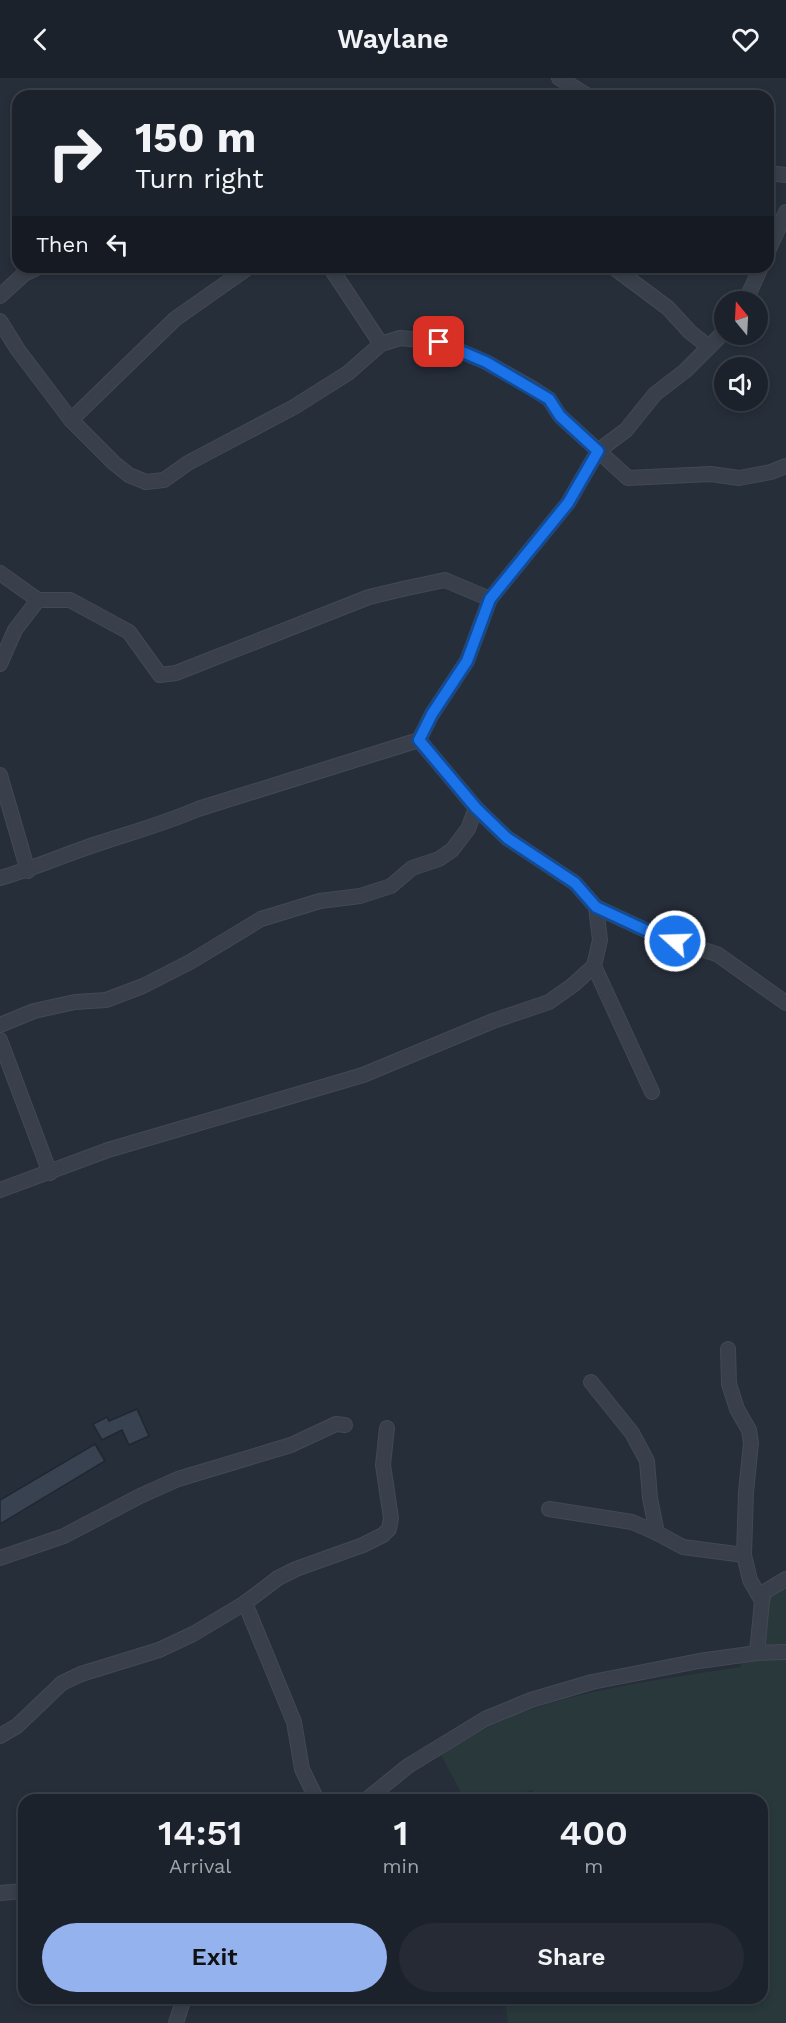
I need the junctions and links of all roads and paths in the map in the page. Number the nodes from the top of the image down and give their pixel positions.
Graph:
1 (559, 78) edge
2 (578, 90) edge
3 (786, 212) edge
4 (774, 238) edge
5 (26, 273) edge
6 (240, 273) edge
7 (334, 273) edge
8 (621, 273) edge
9 (758, 273) edge
10 (750, 291) edge
11 (0, 296) edge
12 (0, 321) edge
13 (714, 342) edge
14 (381, 344) junction
15 (709, 347) junction
16 (71, 420) junction
17 (598, 451) junction
18 (786, 466) edge
19 (0, 573) edge
20 (490, 599) junction
21 (38, 600) junction
22 (0, 664) edge
23 (419, 740) junction
24 (0, 775) edge
25 (476, 808) junction
26 (28, 870) junction
27 (0, 878) edge
28 (596, 907) junction
29 (594, 966) junction
30 (785, 1001) edge
31 (0, 1025) edge
32 (0, 1040) edge
33 (652, 1092) dead end
34 (50, 1173) junction
35 (0, 1190) edge
36 (728, 1349) dead end
37 (591, 1382) dead end
38 (345, 1425) dead end
39 (387, 1428) dead end
40 (549, 1509) dead end
41 (657, 1533) junction
42 (744, 1555) junction
43 (0, 1558) edge
44 (786, 1579) edge
45 (762, 1601) junction
46 (244, 1603) junction
47 (786, 1652) edge
48 (757, 1653) junction
49 (0, 1736) edge
50 (314, 1794) edge
51 (373, 1794) edge
52 (18, 1892) edge
53 (0, 1893) edge
54 (182, 2004) edge
55 (177, 2023) edge

1 - 2 street
3 - 4 street
5 - 11 street
6 - 16 street
7 - 14 street
8 - 15 street
9 - 10 street
12 - 16 street
13 - 15 street
14 - 16 street
14 - 17 street
15 - 17 street
17 - 18 street
17 - 20 street
19 - 21 street
20 - 21 street
20 - 23 street
21 - 22 street
23 - 25 street
23 - 26 street
24 - 26 street
25 - 28 street
25 - 31 street
26 - 27 street
28 - 29 street
28 - 30 street
29 - 33 street
29 - 34 street
32 - 34 street
34 - 35 street
36 - 42 street
37 - 41 street
38 - 43 street
39 - 46 street
40 - 41 street
41 - 42 street
42 - 45 street
44 - 45 street
45 - 48 street
46 - 49 street
46 - 50 street
47 - 48 street
48 - 51 street
52 - 53 street
54 - 55 street

